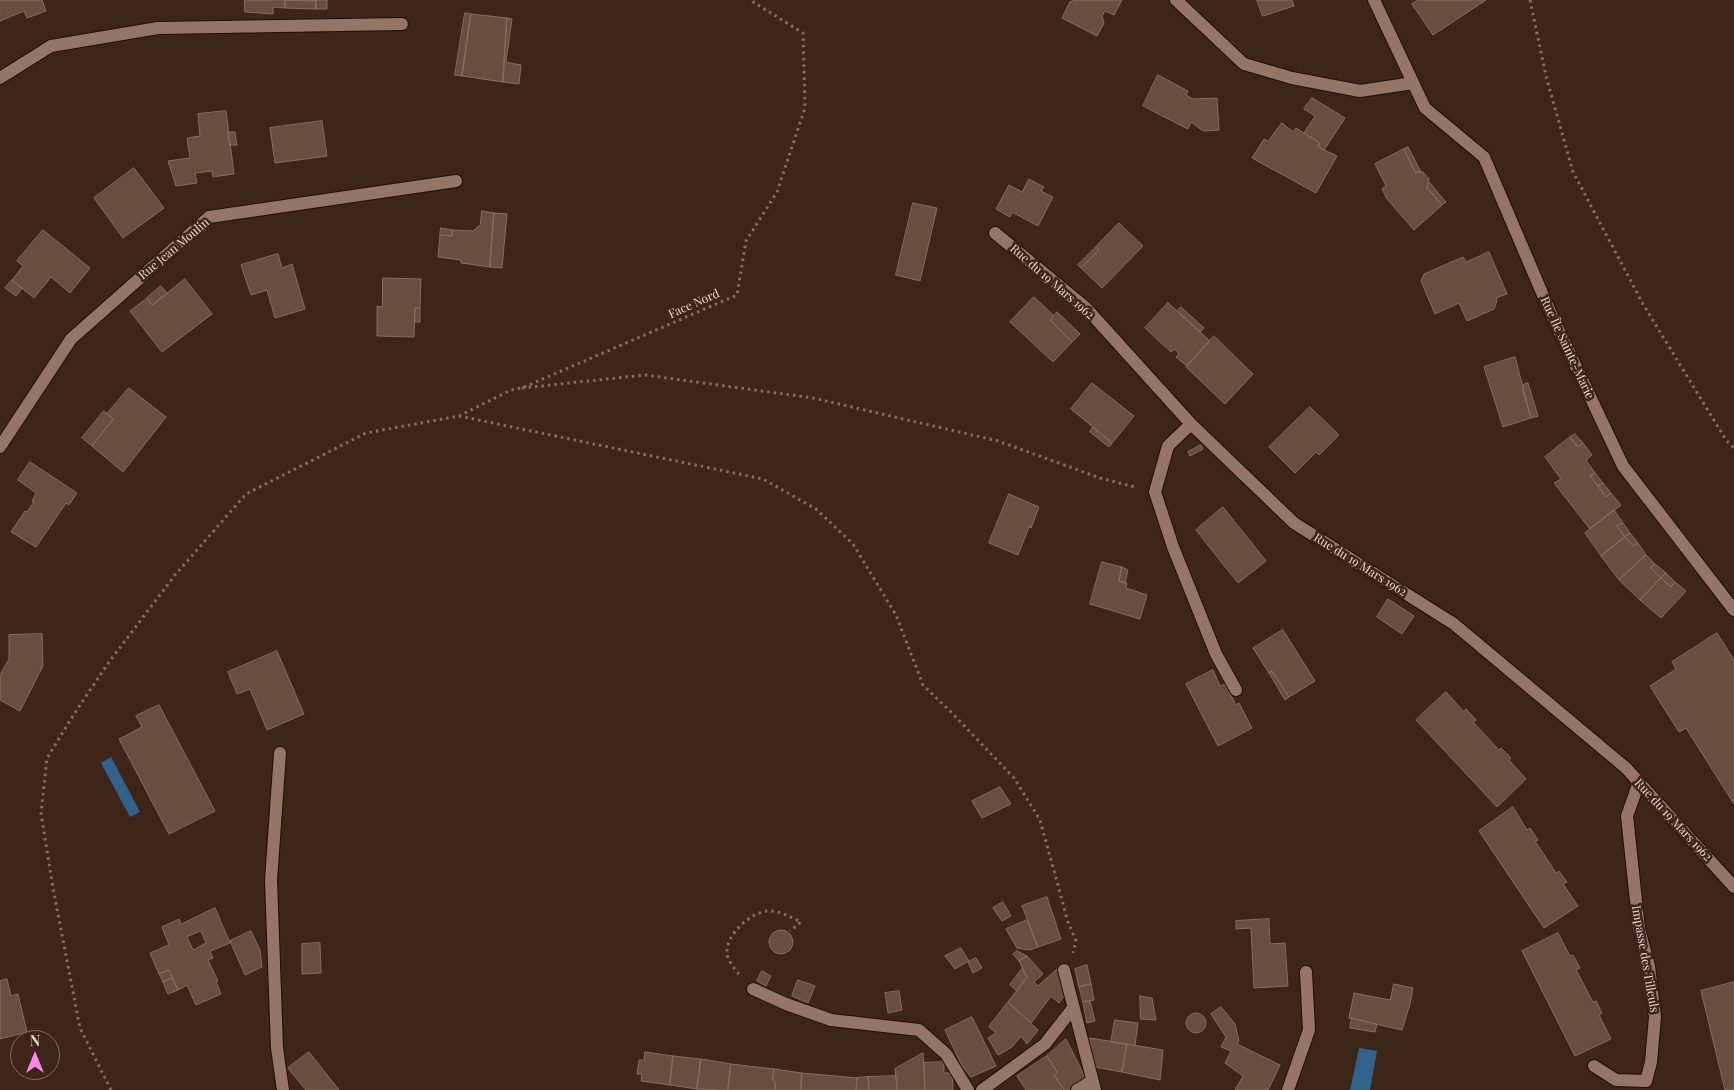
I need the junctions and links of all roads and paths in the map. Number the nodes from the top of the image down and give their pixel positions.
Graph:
1 (750, 0) edge
2 (1176, 0) edge
3 (1374, 0) edge
4 (1530, 0) edge
5 (402, 24) dead end
6 (0, 78) edge
7 (1413, 83) junction
8 (456, 181) dead end
9 (995, 233) dead end
10 (522, 388) junction
11 (459, 416) junction
12 (1191, 424) junction
13 (0, 447) edge
14 (1734, 448) edge
15 (1155, 492) junction
16 (1734, 610) edge
17 (1236, 690) dead end
18 (280, 753) dead end
19 (1639, 782) junction
20 (1734, 887) edge
21 (790, 931) dead end
22 (1064, 970) joint
23 (1306, 972) dead end
24 (754, 989) joint
25 (1073, 1008) junction
26 (1594, 1066) dead end
27 (1094, 1086) edge
28 (984, 1089) edge
29 (111, 1090) edge
30 (283, 1090) edge
31 (968, 1090) edge
32 (1077, 1090) edge
33 (1288, 1090) edge

1 - 10 path, Face Nord
2 - 7 street
3 - 7 street, Rue Île Sainte-Marie
4 - 14 path
5 - 6 street
7 - 16 street, Rue Île Sainte-Marie
8 - 13 street, Rue Jean Moulin
9 - 12 street, Rue du 19 Mars 1962
10 - 11 path, Face Nord
10 - 15 path
11 - 22 path
11 - 29 path
12 - 15 street
12 - 19 street, Rue du 19 Mars 1962
15 - 17 street
18 - 30 street
19 - 20 street, Rue du 19 Mars 1962
19 - 26 street, Impasse des Tilleuls
21 - 24 path
22 - 25 street
23 - 33 street
24 - 31 street
25 - 27 street
25 - 28 street
27 - 32 street

